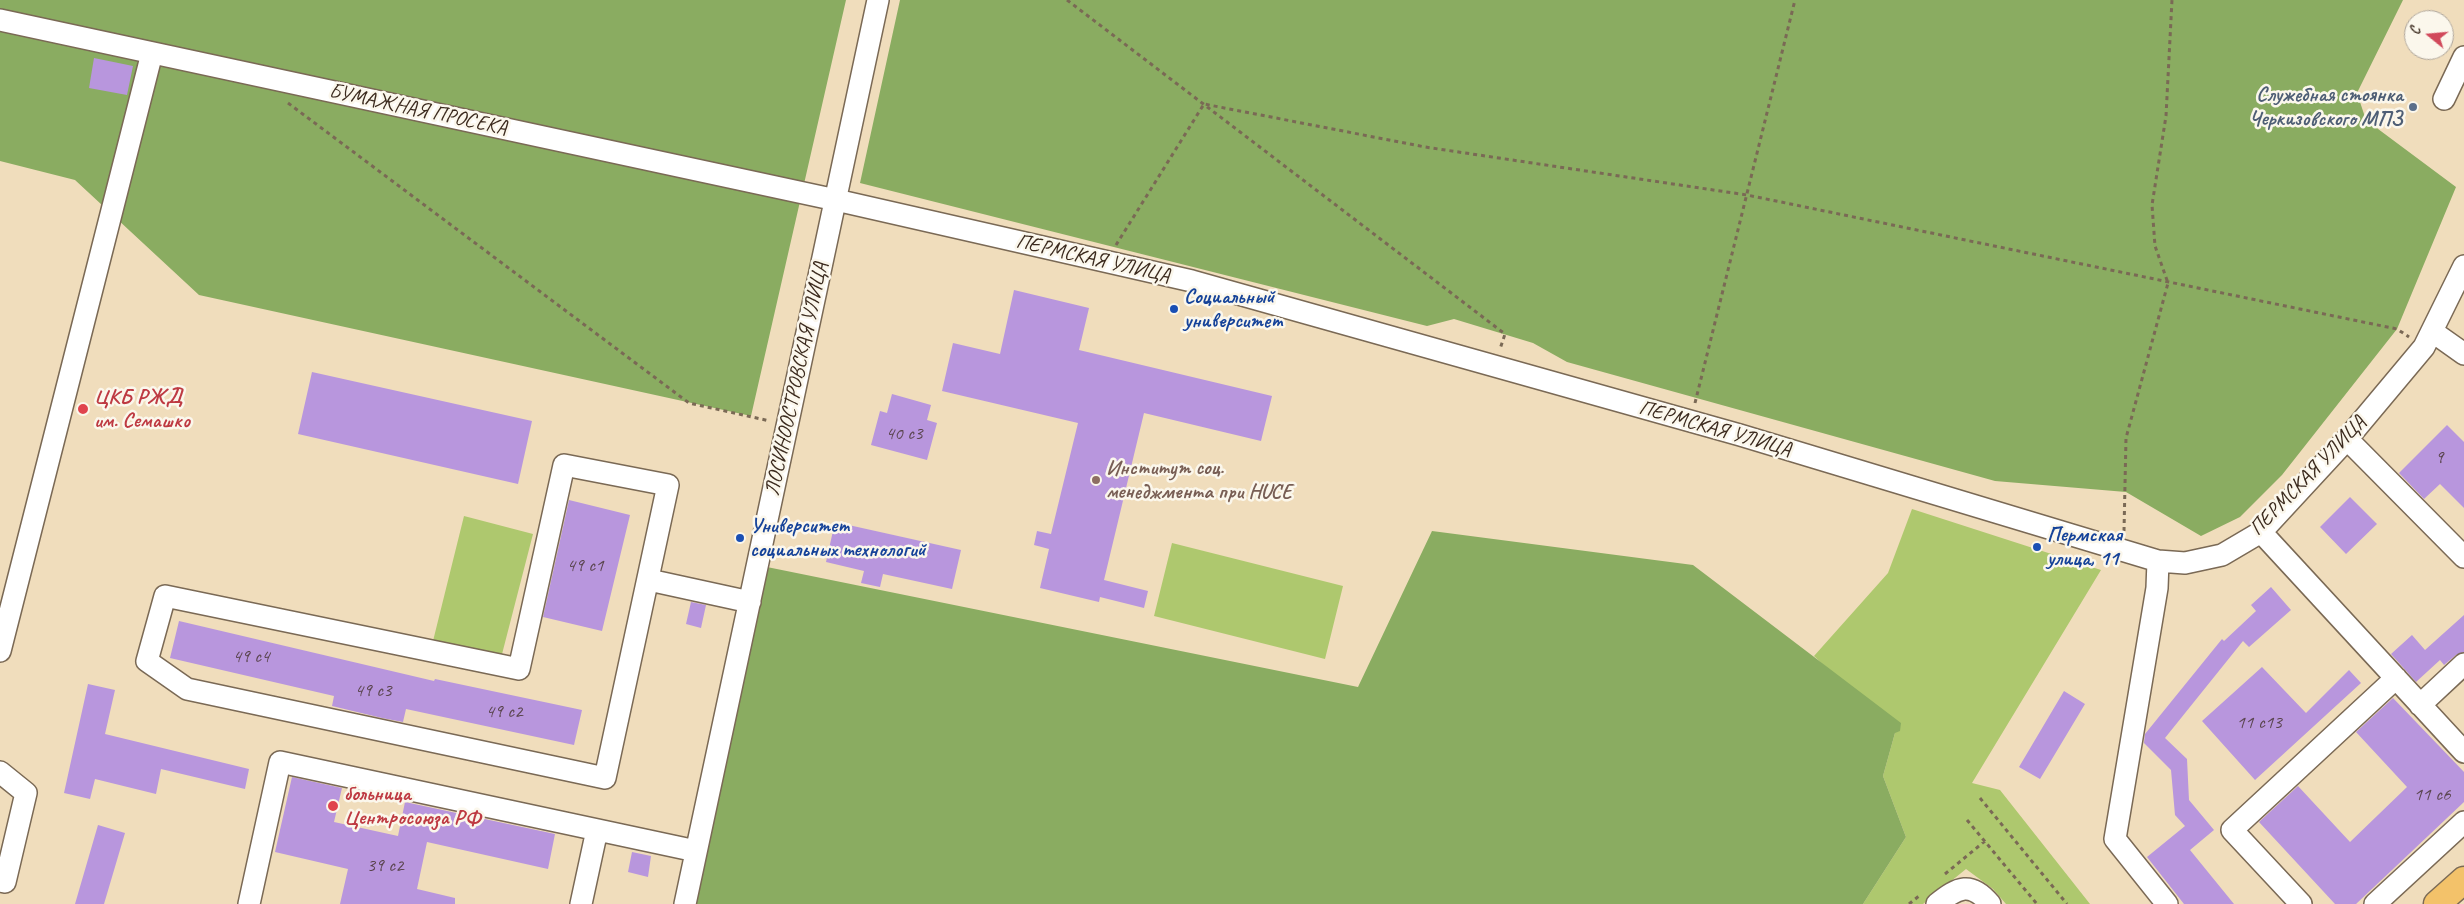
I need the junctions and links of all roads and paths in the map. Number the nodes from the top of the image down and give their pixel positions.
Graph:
1 (878, 0) edge
2 (1067, 0) edge
3 (1795, 0) edge
4 (2172, 0) edge
5 (0, 20) edge
6 (152, 52) junction
7 (2464, 56) edge
8 (281, 98) dead end
9 (2444, 99) dead end
10 (1204, 104) junction
11 (1747, 195) junction
12 (836, 200) junction
13 (1106, 262) junction
14 (2464, 266) edge
15 (2168, 283) junction
16 (2397, 330) dead end
17 (2433, 332) junction
18 (2464, 354) edge
19 (1495, 366) junction
20 (1689, 421) junction
21 (786, 425) junction
22 (2347, 438) junction
23 (2261, 532) junction
24 (2128, 552) junction
25 (2464, 557) edge
26 (2158, 561) junction
27 (649, 580) junction
28 (750, 602) junction
29 (0, 651) edge
30 (2464, 664) edge
31 (2396, 678) junction
32 (2420, 705) junction
33 (2464, 752) edge
34 (0, 772) edge
35 (1980, 798) dead end
36 (1967, 820) dead end
37 (2464, 822) edge
38 (597, 830) junction
39 (696, 851) junction
40 (2464, 880) edge
41 (0, 882) edge
42 (249, 904) edge
43 (581, 904) edge
44 (685, 904) edge
45 (1937, 904) edge
46 (1990, 904) edge
47 (2037, 904) edge
48 (2067, 904) edge
49 (2167, 904) edge
50 (2301, 904) edge
51 (2375, 904) edge
52 (2438, 904) edge

1 - 12 street, ЛОСИНООСТРОВСКАЯ УЛИЦА
2 - 10 path
3 - 11 path
4 - 15 path
5 - 6 street, БУМАЖНАЯ ПРОСЕКА
6 - 12 street, БУМАЖНАЯ ПРОСЕКА
6 - 29 street
7 - 9 street
8 - 21 path
10 - 11 path
10 - 13 path
10 - 19 path
11 - 15 path
11 - 20 path
12 - 13 street, ПЕРМСКАЯ УЛИЦА
12 - 21 street, ЛОСИНООСТРОВСКАЯ УЛИЦА
13 - 19 street, ПЕРМСКАЯ УЛИЦА
14 - 17 street, ПЕРМСКАЯ УЛИЦА
15 - 16 path
15 - 24 path
17 - 18 street
17 - 22 street, ПЕРМСКАЯ УЛИЦА
19 - 20 street, ПЕРМСКАЯ УЛИЦА
20 - 24 street, ПЕРМСКАЯ УЛИЦА
21 - 28 street, ЛОСИНООСТРОВСКАЯ УЛИЦА
22 - 23 street, ПЕРМСКАЯ УЛИЦА
22 - 25 street
23 - 26 street, ПЕРМСКАЯ УЛИЦА
23 - 31 street
24 - 26 street, ПЕРМСКАЯ УЛИЦА
26 - 49 street
27 - 27 street
27 - 28 street
28 - 39 street, ЛОСИНООСТРОВСКАЯ УЛИЦА
30 - 32 street
31 - 32 street
31 - 50 street
32 - 33 street
34 - 41 street
35 - 48 path
36 - 47 path
37 - 51 street
38 - 39 street
38 - 42 street
38 - 43 street
39 - 44 street, ЛОСИНООСТРОВСКАЯ УЛИЦА
40 - 52 main road
45 - 46 street

